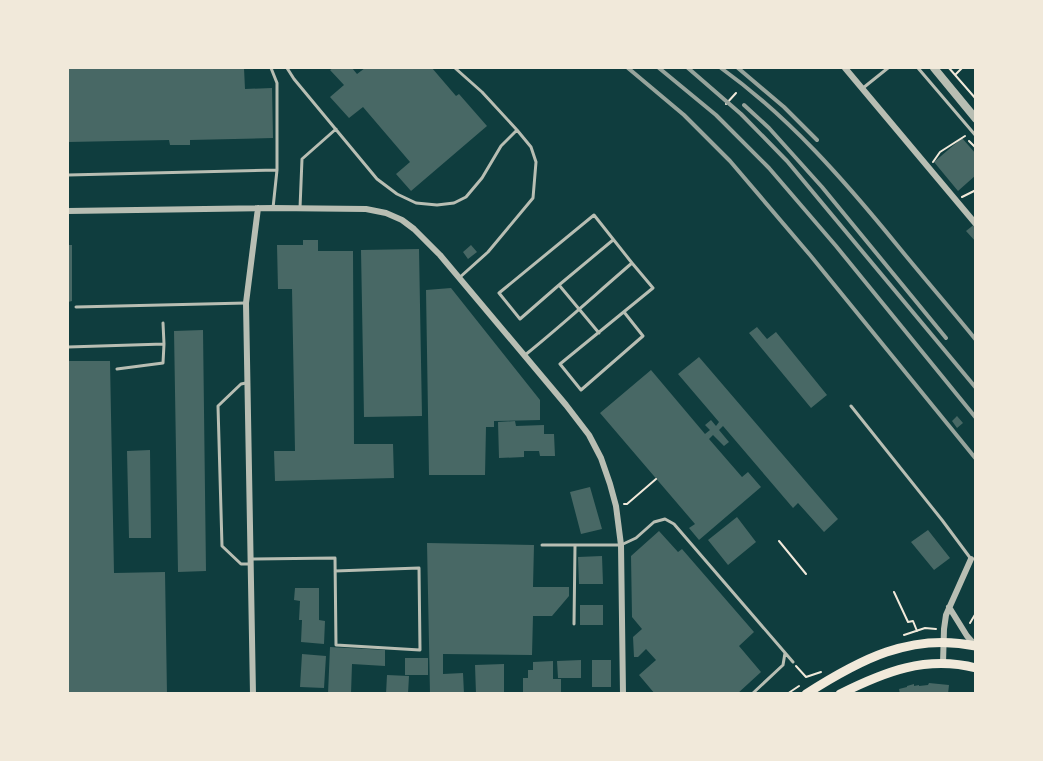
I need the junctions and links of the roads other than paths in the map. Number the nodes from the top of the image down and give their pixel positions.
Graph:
1 (271, 68) edge
2 (287, 68) edge
3 (455, 68) edge
4 (845, 68) edge
5 (888, 68) edge
6 (918, 68) edge
7 (933, 68) edge
8 (862, 88) junction
9 (975, 119) edge
10 (336, 129) junction
11 (517, 130) junction
12 (975, 136) edge
13 (277, 170) junction
14 (68, 175) edge
15 (258, 208) junction
16 (273, 208) junction
17 (300, 208) junction
18 (68, 211) edge
19 (975, 223) edge
20 (614, 240) junction
21 (632, 263) junction
22 (459, 278) junction
23 (559, 285) junction
24 (246, 303) junction
25 (76, 307) dead end
26 (579, 309) junction
27 (624, 312) junction
28 (164, 323) dead end
29 (599, 333) junction
30 (164, 344) junction
31 (68, 347) edge
32 (525, 355) junction
33 (117, 369) dead end
34 (248, 383) junction
35 (850, 406) dead end
36 (542, 545) dead end
37 (575, 546) junction
38 (621, 546) junction
39 (971, 559) joint
40 (251, 562) junction
41 (335, 571) junction
42 (949, 607) junction
43 (574, 624) dead end
44 (943, 641) junction
45 (975, 646) edge
46 (785, 653) junction
47 (793, 662) road end
48 (943, 663) junction
49 (975, 668) edge
50 (253, 693) edge
51 (623, 693) edge
52 (752, 693) edge
53 (806, 693) edge
54 (840, 693) edge

1 - 13 lane
2 - 10 lane
3 - 11 lane
4 - 8 street
5 - 8 lane
6 - 12 lane
7 - 9 street
8 - 19 street
10 - 11 lane
10 - 17 lane
11 - 22 lane
13 - 14 lane
13 - 16 lane
15 - 16 street
15 - 18 street
15 - 24 street
16 - 17 street
17 - 22 street
20 - 21 lane
20 - 23 lane
20 - 23 lane
21 - 26 lane
21 - 27 lane
22 - 32 street
23 - 26 lane
24 - 25 lane
24 - 34 street
26 - 29 lane
26 - 32 lane
27 - 29 lane
27 - 29 lane
28 - 30 lane
30 - 31 lane
30 - 33 lane
32 - 38 street
34 - 40 street
34 - 40 lane
35 - 39 lane
36 - 37 lane
37 - 38 lane
37 - 43 lane
38 - 46 lane
38 - 51 street
39 - 42 street
40 - 41 lane
40 - 50 street
41 - 41 lane
42 - 44 street
42 - 45 street
44 - 45 main road
44 - 48 street
44 - 53 main road
46 - 47 lane
46 - 52 lane
48 - 49 main road
48 - 54 main road

